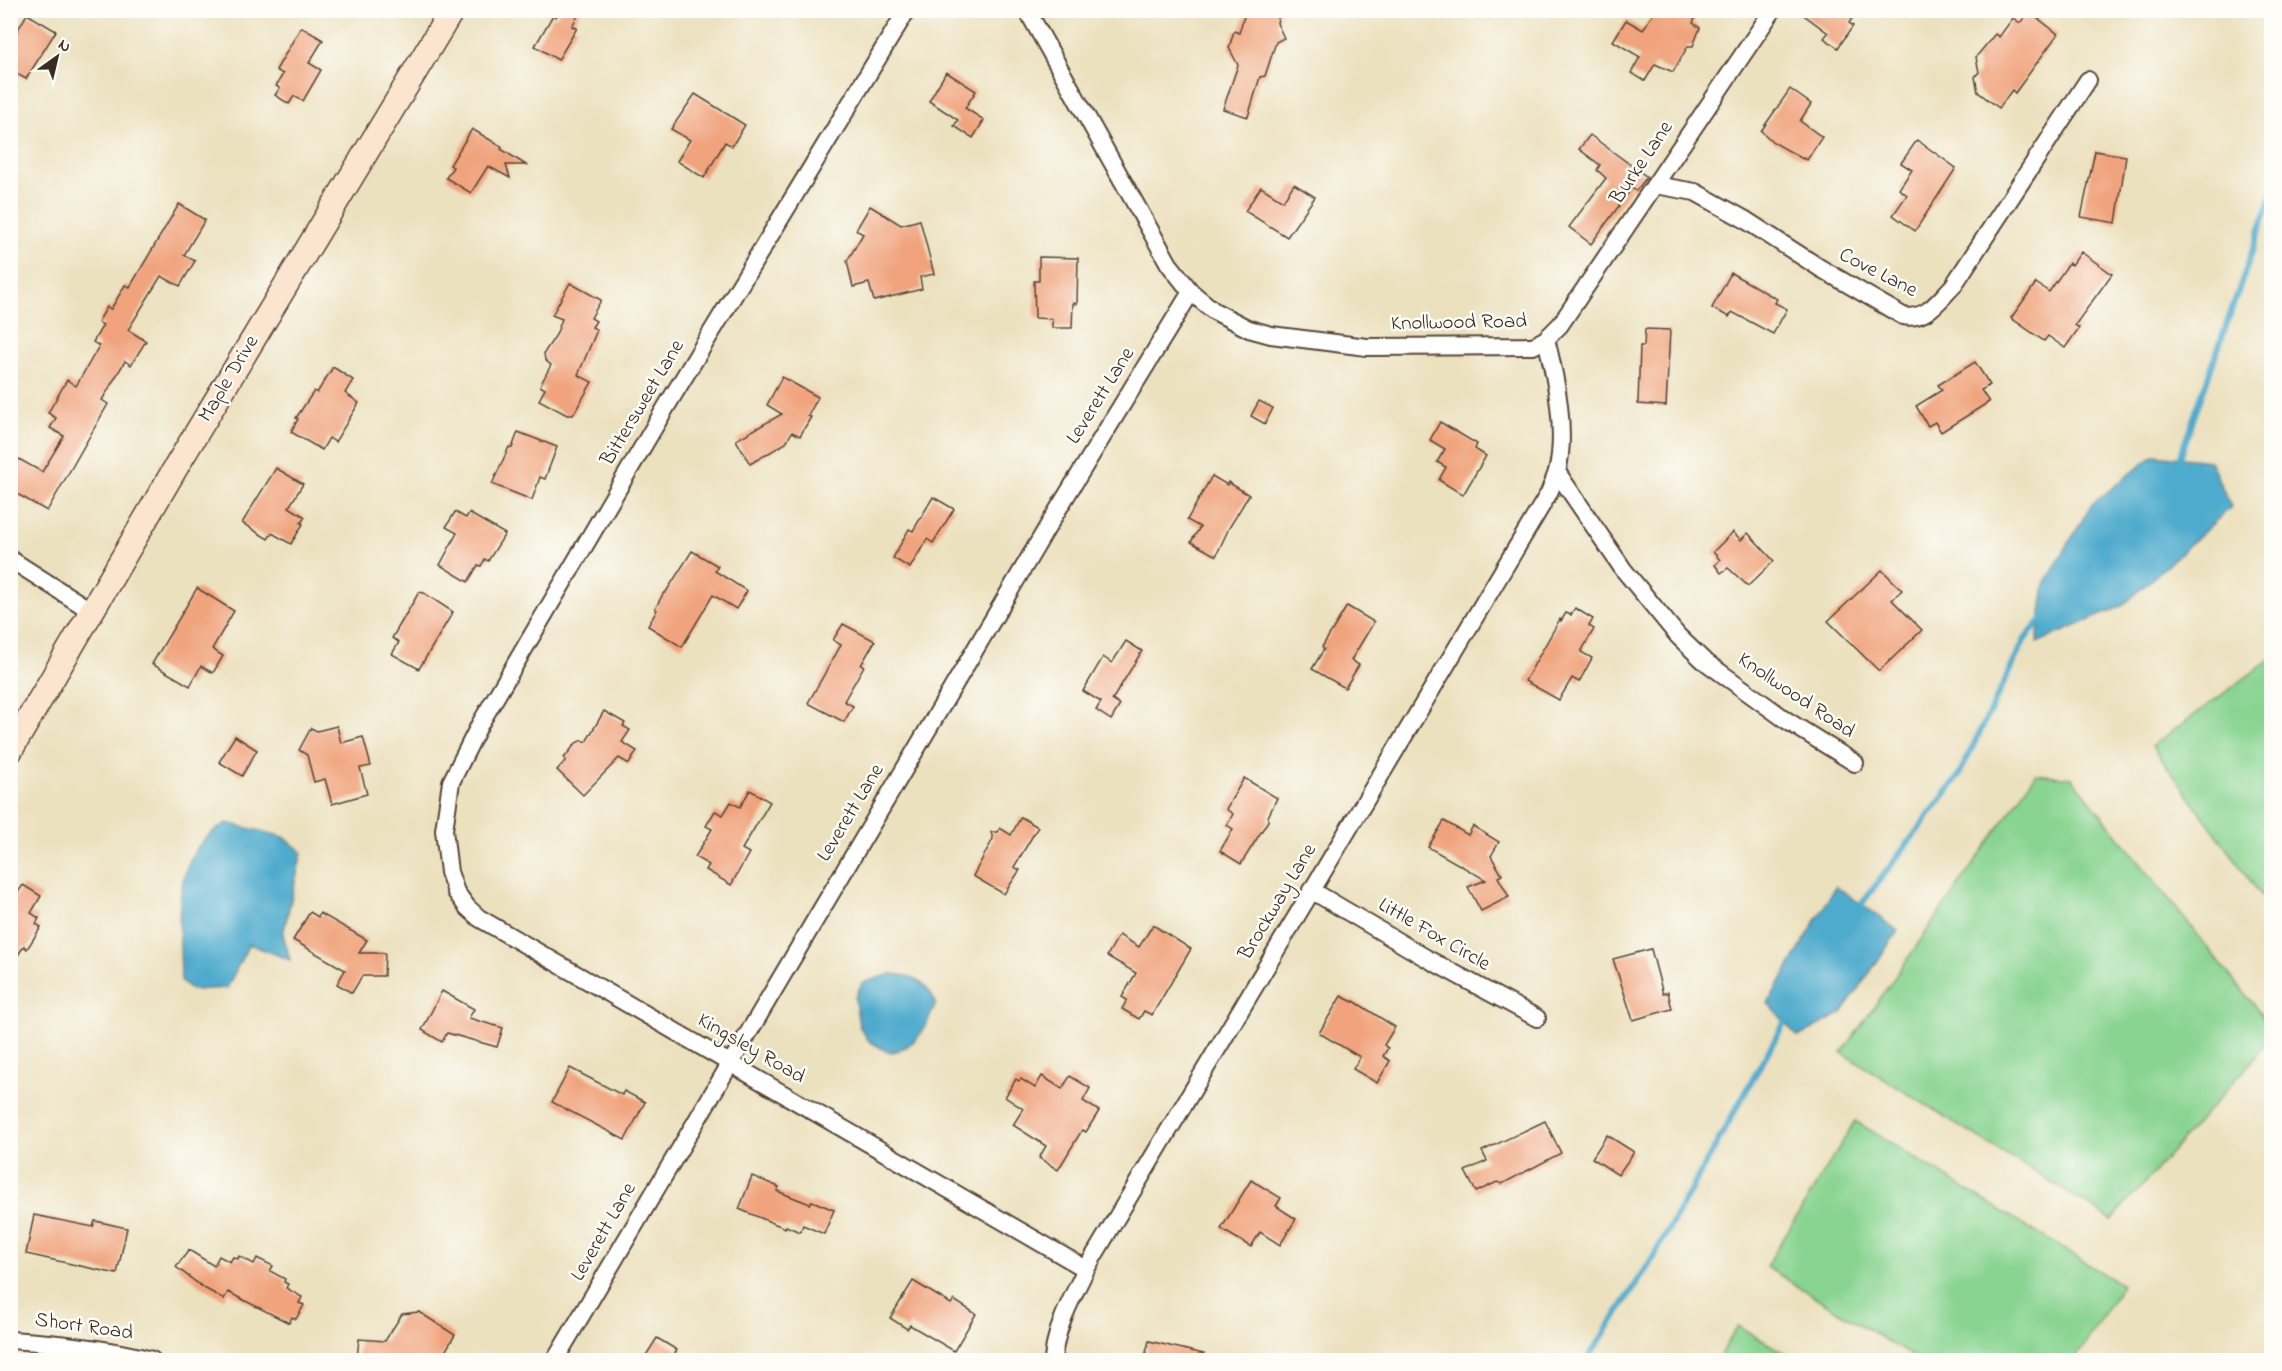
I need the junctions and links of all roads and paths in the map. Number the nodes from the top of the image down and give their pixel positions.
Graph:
1 (452, 10) edge
2 (907, 10) edge
3 (1027, 10) edge
4 (1773, 10) edge
5 (2088, 80) dead end
6 (1655, 185) junction
7 (1191, 292) junction
8 (1546, 339) junction
9 (1557, 472) junction
10 (10, 559) edge
11 (93, 612) junction
12 (10, 751) edge
13 (1855, 763) dead end
14 (444, 830) joint
15 (1311, 890) junction
16 (1537, 1018) dead end
17 (729, 1062) junction
18 (1086, 1269) junction
19 (10, 1340) edge
20 (152, 1360) edge
21 (555, 1360) edge
22 (1053, 1360) edge

1 - 11 street, Maple Drive
2 - 14 street, Bittersweet Lane
3 - 7 street, Knollwood Road
4 - 6 street, Burke Lane
5 - 6 street, Cove Lane
6 - 8 street, Burke Lane
7 - 8 street, Knollwood Road
7 - 17 street, Leverett Lane
8 - 9 street, Knollwood Road
9 - 13 street, Knollwood Road
9 - 15 street, Brockway Lane
10 - 11 street
11 - 12 street, Maple Drive
14 - 17 street, Kingsley Road
15 - 16 street, Little Fox Circle
15 - 18 street, Brockway Lane
17 - 18 street, Kingsley Road
17 - 21 street, Leverett Lane
18 - 22 street, Brockway Lane
19 - 20 street, Short Road

